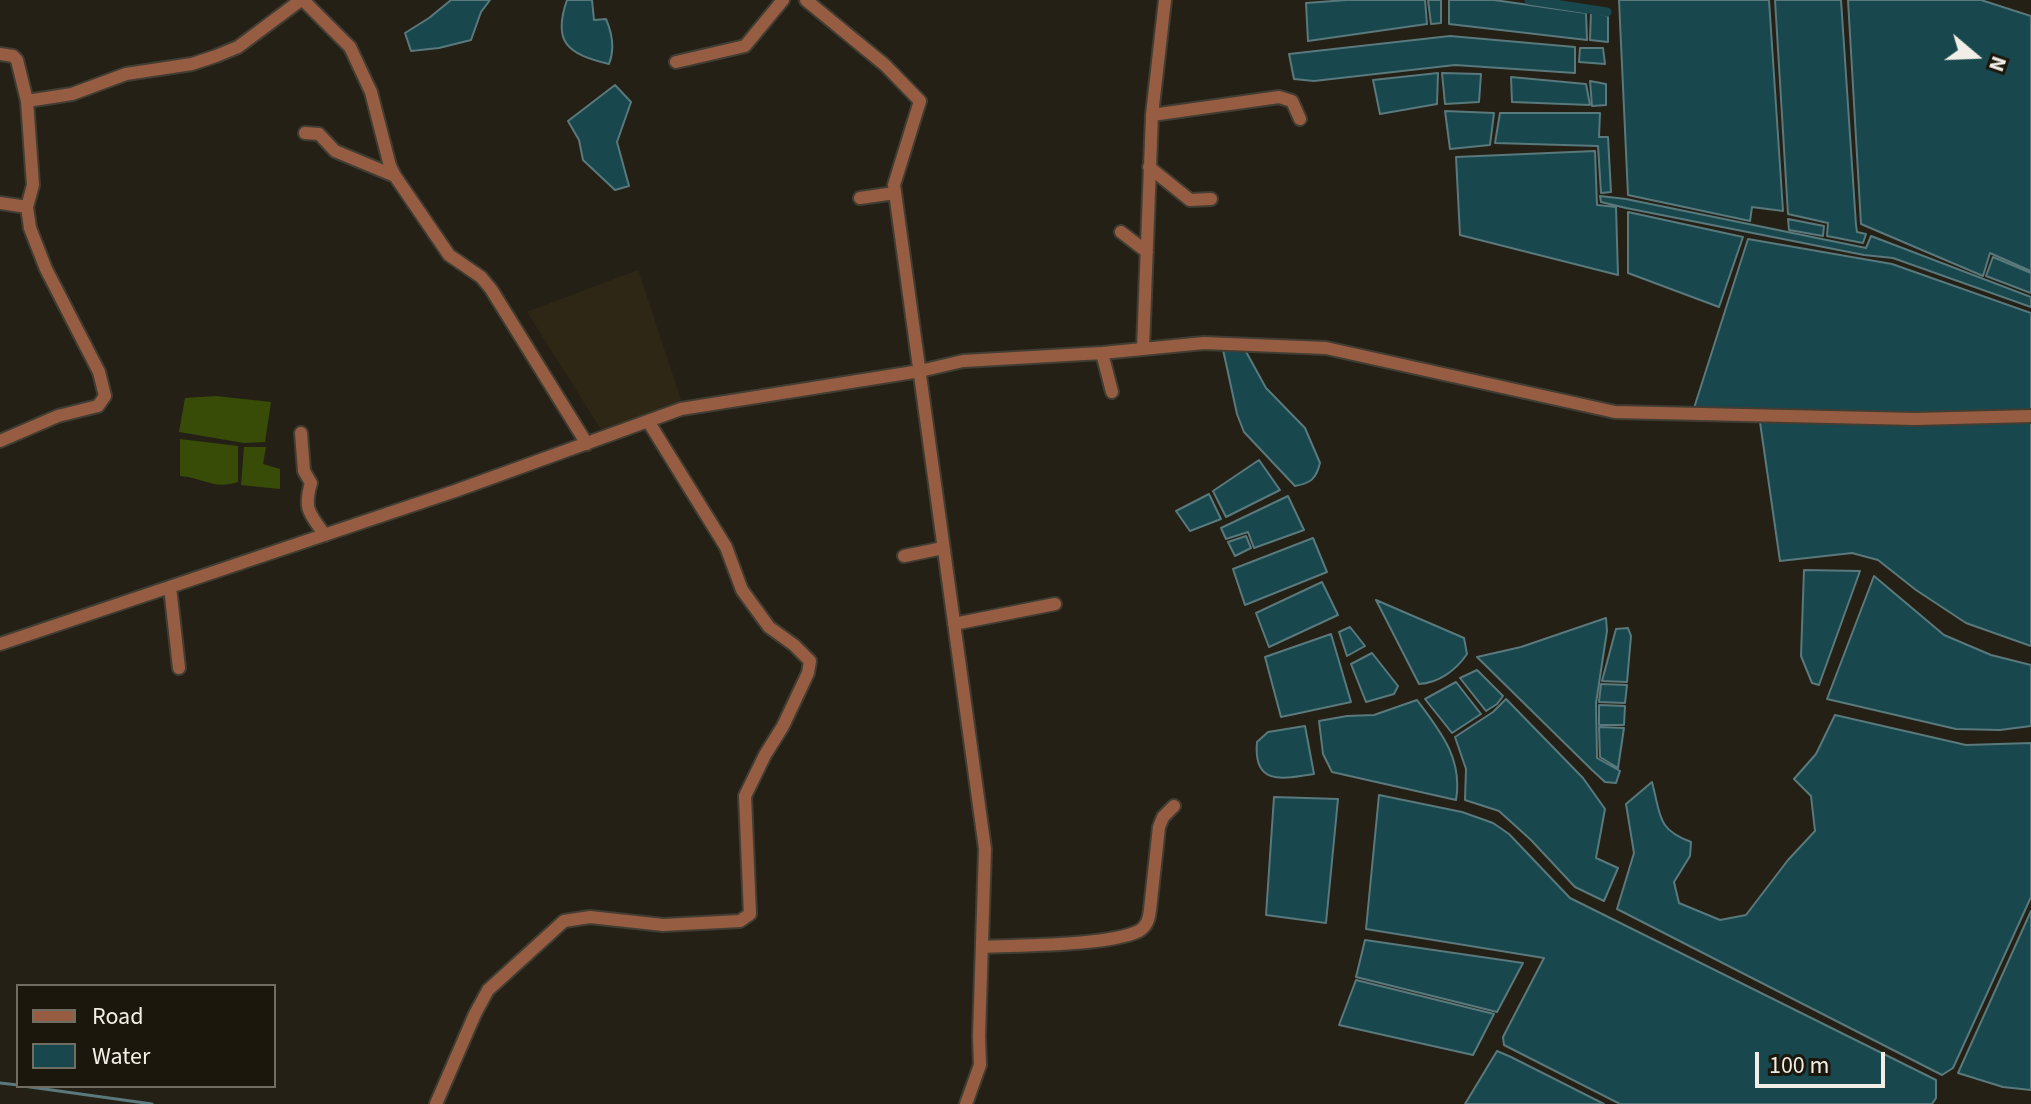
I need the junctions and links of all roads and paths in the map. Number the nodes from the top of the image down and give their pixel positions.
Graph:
1 (302, 0) edge
2 (783, 0) edge
3 (806, 0) edge
4 (1165, 0) edge
5 (0, 54) edge
6 (676, 62) dead end
7 (27, 101) junction
8 (1152, 115) junction
9 (1300, 119) dead end
10 (305, 133) dead end
11 (1149, 167) junction
12 (395, 176) junction
13 (895, 193) junction
14 (860, 198) dead end
15 (1211, 199) dead end
16 (0, 203) edge
17 (27, 207) junction
18 (1121, 232) dead end
19 (1147, 252) junction
20 (1143, 348) junction
21 (1102, 353) junction
22 (920, 371) junction
23 (1112, 392) dead end
24 (2031, 416) edge
25 (648, 421) junction
26 (301, 433) dead end
27 (0, 441) edge
28 (587, 444) junction
29 (325, 535) junction
30 (943, 548) junction
31 (904, 556) dead end
32 (170, 587) junction
33 (1055, 604) dead end
34 (954, 624) junction
35 (0, 644) edge
36 (179, 668) dead end
37 (1174, 806) dead end
38 (982, 947) junction
39 (436, 1104) edge
40 (966, 1104) edge

1 - 7 street
1 - 12 street
2 - 6 street
3 - 13 street
4 - 8 street
5 - 7 street
7 - 17 street
8 - 9 street
8 - 11 street
10 - 12 street
11 - 15 street
11 - 19 street
12 - 28 street
13 - 14 street
13 - 22 street
16 - 17 street
17 - 27 street
18 - 19 street
19 - 20 street
20 - 21 street
20 - 24 street
21 - 22 street
21 - 23 street
22 - 25 street
22 - 30 street
25 - 28 street
25 - 39 street
26 - 29 street
28 - 29 street
29 - 32 street
30 - 31 street
30 - 34 street
32 - 35 street
32 - 36 street
33 - 34 street
34 - 38 street
37 - 38 street
38 - 40 street

